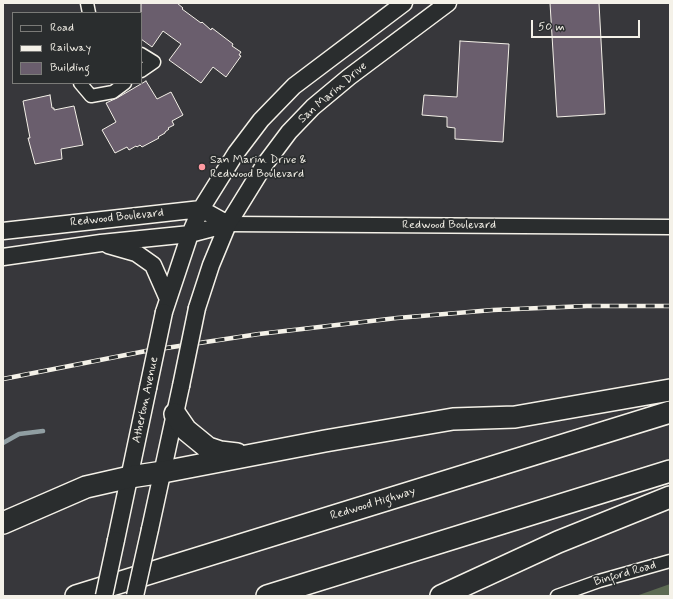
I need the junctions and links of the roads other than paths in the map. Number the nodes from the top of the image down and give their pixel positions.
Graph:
1 (404, 3) edge
2 (448, 3) edge
3 (142, 55) edge
4 (142, 70) edge
5 (81, 84) edge
6 (124, 84) edge
7 (201, 209) junction
8 (228, 224) junction
9 (670, 227) edge
10 (3, 231) edge
11 (190, 234) junction
12 (101, 243) junction
13 (3, 257) edge
14 (166, 305) junction
15 (670, 390) edge
16 (670, 412) edge
17 (175, 414) junction
18 (247, 455) junction
19 (670, 471) edge
20 (163, 472) junction
21 (130, 477) junction
22 (670, 497) edge
23 (3, 523) edge
24 (670, 561) edge
25 (76, 596) edge
26 (104, 596) edge
27 (135, 596) edge
28 (267, 596) edge
29 (441, 596) edge
30 (557, 596) edge

1 - 7 main road
2 - 8 main road, San Marin Drive
3 - 4 street
5 - 6 street
7 - 8 main road, Redwood Boulevard
7 - 10 main road, Redwood Boulevard
7 - 11 main road, Atherton Avenue
8 - 9 street, Redwood Boulevard
8 - 11 main road, Redwood Boulevard
8 - 17 main road, bridge
11 - 12 main road, Redwood Boulevard
11 - 14 main road, Atherton Avenue
12 - 13 main road, Redwood Boulevard
12 - 14 main road
14 - 21 main road, Atherton Avenue, bridge
15 - 18 highway
16 - 25 highway, Redwood Highway
17 - 18 highway
17 - 20 main road
18 - 20 highway
19 - 28 highway
20 - 21 highway
20 - 27 main road, bridge
21 - 23 highway
21 - 26 main road, Atherton Avenue, bridge
22 - 29 highway
24 - 30 street, Binford Road

